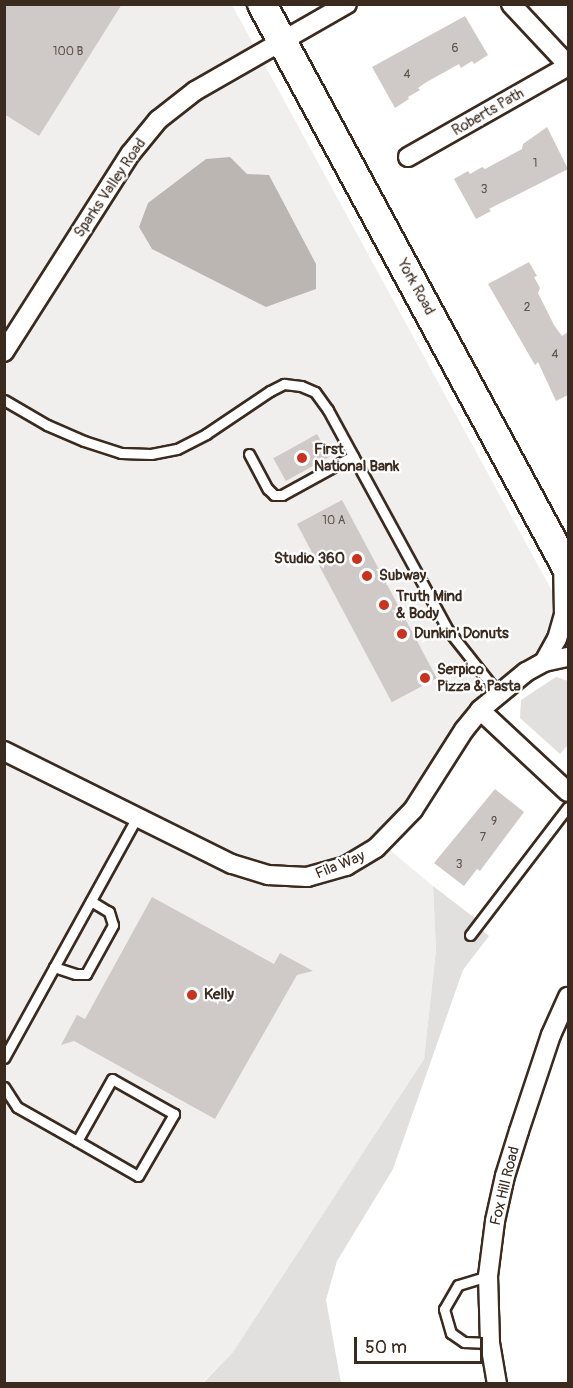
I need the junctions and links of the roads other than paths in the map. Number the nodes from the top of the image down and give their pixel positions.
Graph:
1 (262, 4) edge
2 (347, 4) edge
3 (511, 4) edge
4 (281, 40) junction
5 (568, 66) edge
6 (408, 158) dead end
7 (4, 352) edge
8 (4, 400) edge
9 (249, 454) dead end
10 (353, 456) junction
11 (566, 565) edge
12 (568, 657) edge
13 (544, 662) junction
14 (498, 693) junction
15 (480, 710) junction
16 (4, 751) edge
17 (568, 792) edge
18 (568, 807) edge
19 (137, 817) junction
20 (91, 901) junction
21 (470, 935) dead end
22 (54, 967) junction
23 (568, 997) edge
24 (4, 1058) edge
25 (4, 1087) edge
26 (77, 1141) junction
27 (489, 1276) junction
28 (490, 1343) junction
29 (497, 1383) edge

1 - 4 main road, York Road
2 - 4 street, Sparks Valley Road
3 - 5 street, Roberts Path
4 - 7 street, Sparks Valley Road
4 - 11 main road, York Road
5 - 6 street, Roberts Path
8 - 10 lane
9 - 10 lane
10 - 14 lane
11 - 13 street, Fila Way
12 - 13 street, Fila Way
13 - 14 street, Fila Way
14 - 15 street, Fila Way
15 - 17 street
15 - 19 street, Fila Way
16 - 19 street, Fila Way
18 - 21 lane
19 - 20 lane
20 - 22 lane
20 - 22 lane
22 - 24 lane
23 - 27 street, Fox Hill Road
25 - 26 lane
26 - 26 lane
27 - 28 street, Fox Hill Road
27 - 28 lane
28 - 29 street, Fox Hill Road

